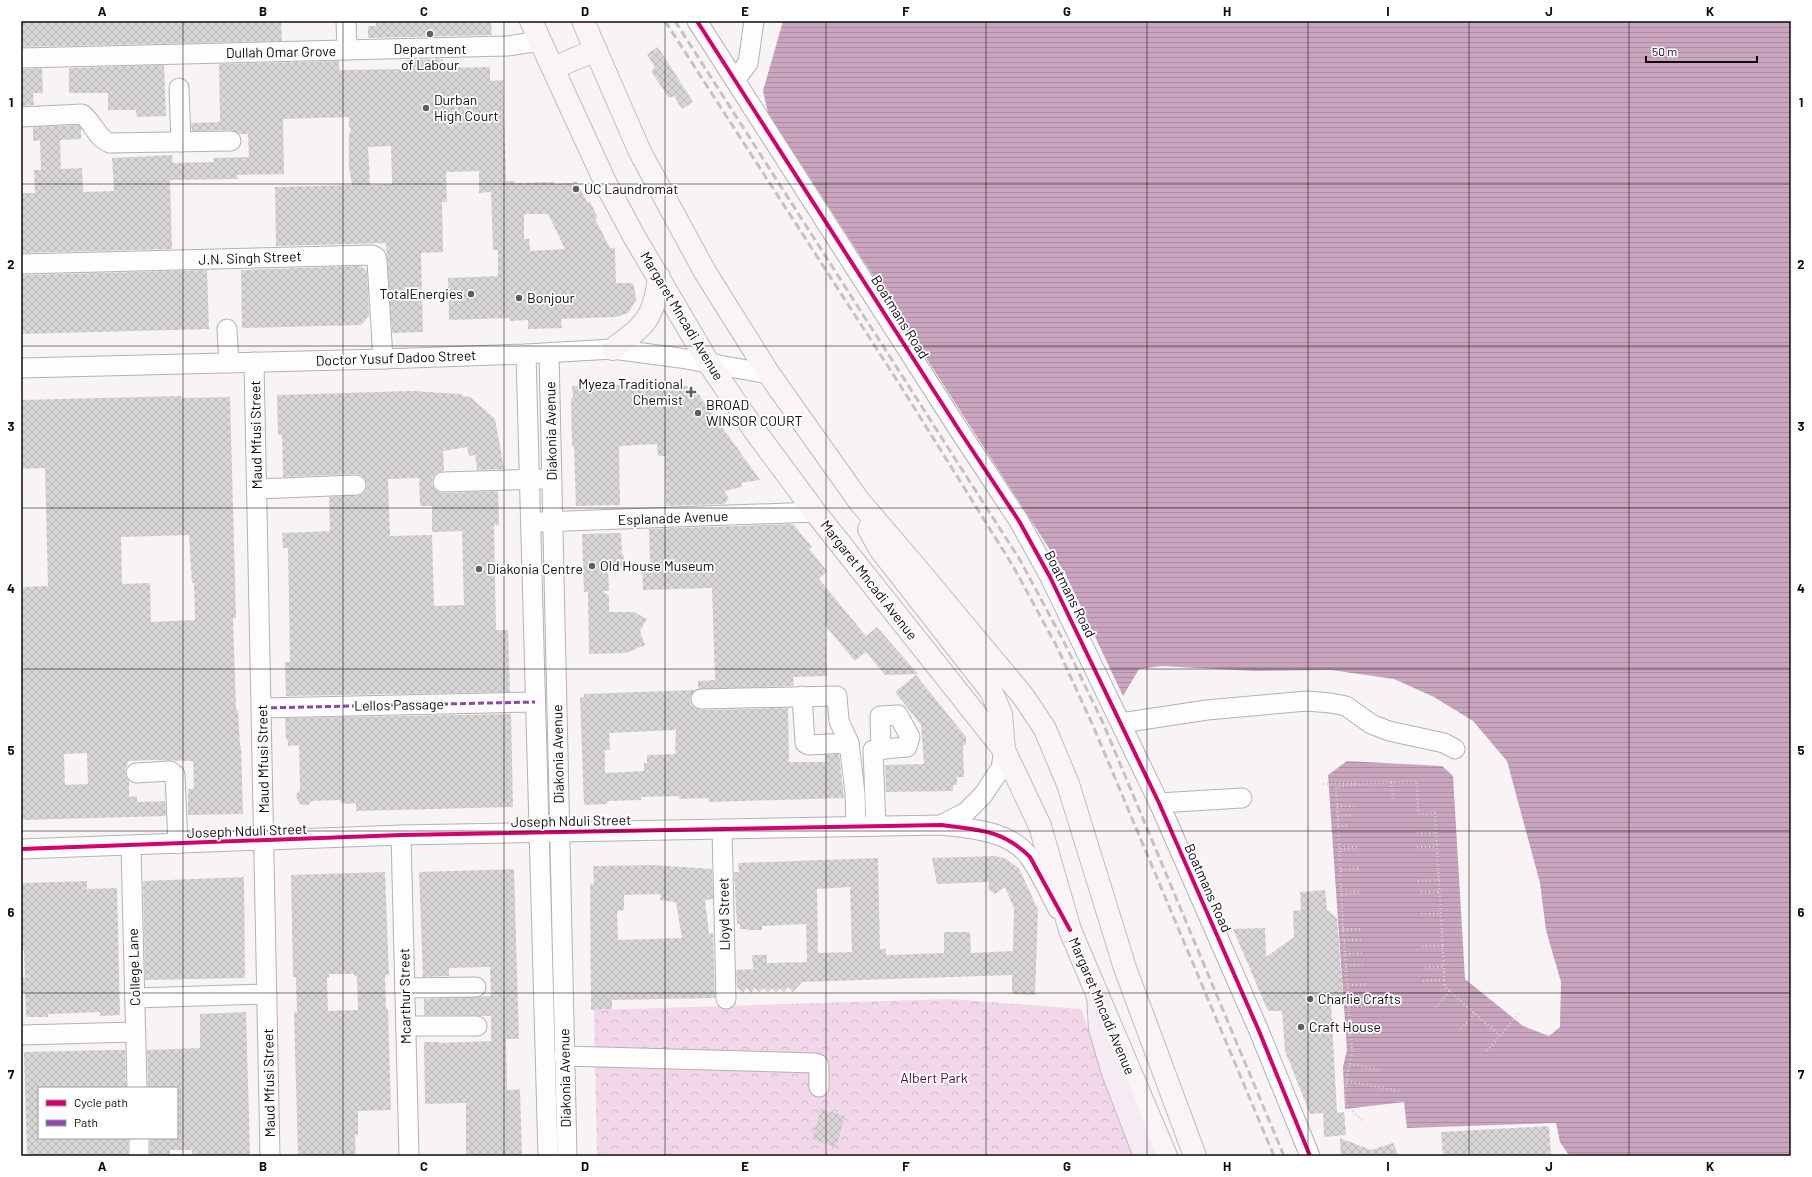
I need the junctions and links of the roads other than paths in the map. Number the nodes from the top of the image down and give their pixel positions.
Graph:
1 (346, 21) edge
2 (531, 21) edge
3 (583, 21) edge
4 (697, 21) edge
5 (754, 21) edge
6 (540, 40) junction
7 (347, 50) junction
8 (596, 50) junction
9 (21, 58) edge
10 (553, 68) junction
11 (735, 80) junction
12 (179, 88) dead end
13 (21, 117) edge
14 (231, 141) dead end
15 (181, 142) junction
16 (21, 264) edge
17 (659, 277) junction
18 (227, 328) dead end
19 (613, 349) junction
20 (549, 353) junction
21 (526, 354) junction
22 (384, 359) junction
23 (254, 362) junction
24 (708, 362) junction
25 (229, 363) junction
26 (21, 368) edge
27 (769, 374) junction
28 (552, 478) junction
29 (529, 479) junction
30 (443, 482) dead end
31 (356, 485) dead end
32 (257, 489) junction
33 (859, 502) junction
34 (815, 512) junction
35 (530, 522) junction
36 (553, 522) junction
37 (556, 675) junction
38 (535, 676) junction
39 (802, 696) junction
40 (701, 699) dead end
41 (535, 702) junction
42 (262, 708) junction
43 (1121, 723) junction
44 (849, 743) junction
45 (1455, 749) dead end
46 (881, 750) dead end
47 (1004, 750) junction
48 (136, 773) dead end
49 (1242, 798) dead end
50 (1159, 803) junction
51 (941, 825) junction
52 (856, 826) junction
53 (876, 826) junction
54 (722, 829) junction
55 (539, 832) junction
56 (560, 832) junction
57 (401, 835) junction
58 (264, 841) junction
59 (178, 844) junction
60 (131, 846) junction
61 (21, 849) edge
62 (1070, 930) junction
63 (543, 980) junction
64 (563, 980) junction
65 (476, 987) dead end
66 (405, 988) junction
67 (267, 994) junction
68 (1098, 995) junction
69 (135, 998) junction
70 (726, 1000) dead end
71 (406, 1026) junction
72 (477, 1026) dead end
73 (136, 1032) junction
74 (21, 1036) edge
75 (565, 1065) junction
76 (546, 1075) junction
77 (137, 1087) edge
78 (819, 1087) dead end
79 (139, 1139) edge
80 (139, 1156) edge
81 (270, 1156) edge
82 (409, 1156) edge
83 (548, 1156) edge
84 (566, 1156) edge
85 (1145, 1156) edge
86 (1166, 1156) edge
87 (1195, 1156) edge
88 (1310, 1156) edge

1 - 7 street
2 - 6 main road, Margaret Mncadi Avenue
3 - 8 main road
4 - 11 street, Boatmans Road
5 - 11 street
6 - 7 street, Dullah Omar Grove
6 - 10 main road, Margaret Mncadi Avenue
7 - 9 street, Dullah Omar Grove
8 - 10 main road
8 - 27 main road
10 - 17 main road, Margaret Mncadi Avenue
11 - 43 street, Boatmans Road
12 - 15 street
13 - 15 street
14 - 15 street
16 - 22 street, J.N. Singh Street
17 - 19 main road
17 - 24 main road, Margaret Mncadi Avenue
18 - 25 street
19 - 20 street, Doctor Yusuf Dadoo Street
19 - 24 street, Doctor Yusuf Dadoo Street
20 - 21 street, Doctor Yusuf Dadoo Street
20 - 28 street, Diakonia Avenue
21 - 22 street, Doctor Yusuf Dadoo Street
21 - 29 street, Diakonia Avenue
22 - 23 street, Doctor Yusuf Dadoo Street
23 - 25 street, Doctor Yusuf Dadoo Street
23 - 32 street, Maud Mfusi Street
24 - 27 street, Doctor Yusuf Dadoo Street
24 - 34 main road, Margaret Mncadi Avenue
25 - 26 street, Doctor Yusuf Dadoo Street
27 - 33 main road
28 - 29 street
28 - 36 street, Diakonia Avenue
29 - 30 street
29 - 35 street, Diakonia Avenue
31 - 32 street
32 - 42 street, Maud Mfusi Street
33 - 47 main road
33 - 87 main road
34 - 36 street, Esplanade Avenue
34 - 47 main road, Margaret Mncadi Avenue
35 - 36 street, Esplanade Avenue
35 - 38 street, Diakonia Avenue
36 - 37 street, Diakonia Avenue
37 - 38 street
37 - 56 street, Diakonia Avenue
38 - 41 street, Diakonia Avenue
39 - 40 street
39 - 44 street
39 - 44 street
41 - 42 street, Lellos Passage
41 - 55 street, Diakonia Avenue
42 - 58 street, Maud Mfusi Street
43 - 45 street
43 - 50 street, Boatmans Road
44 - 52 street
46 - 53 street
47 - 51 street
47 - 62 main road, Margaret Mncadi Avenue
48 - 59 street
49 - 50 street
50 - 88 street, Boatmans Road
51 - 53 street, Joseph Nduli Street
51 - 62 street, Joseph Nduli Street
52 - 53 street, Joseph Nduli Street
52 - 54 street, Joseph Nduli Street
54 - 56 street, Joseph Nduli Street
54 - 70 street, Lloyd Street
55 - 56 street, Joseph Nduli Street
55 - 57 street, Joseph Nduli Street
55 - 63 street, Diakonia Avenue
56 - 64 street, Diakonia Avenue
57 - 58 street, Joseph Nduli Street
57 - 66 street, Mcarthur Street
58 - 59 street, Joseph Nduli Street
58 - 67 street, Maud Mfusi Street
59 - 60 street, Joseph Nduli Street
60 - 61 street, Joseph Nduli Street
60 - 69 street, College Lane
62 - 68 main road, Margaret Mncadi Avenue
63 - 64 street
63 - 76 street, Diakonia Avenue
64 - 75 street, Diakonia Avenue
65 - 66 street
66 - 71 street, Mcarthur Street
67 - 69 street
67 - 81 street, Maud Mfusi Street
68 - 85 highway
68 - 86 main road, Margaret Mncadi Avenue
69 - 73 street, College Lane
71 - 72 street
71 - 82 street, Mcarthur Street
73 - 74 street
73 - 77 street, College Lane
75 - 76 street
75 - 78 street
75 - 84 street, Diakonia Avenue
76 - 83 street, Diakonia Avenue
79 - 80 street

